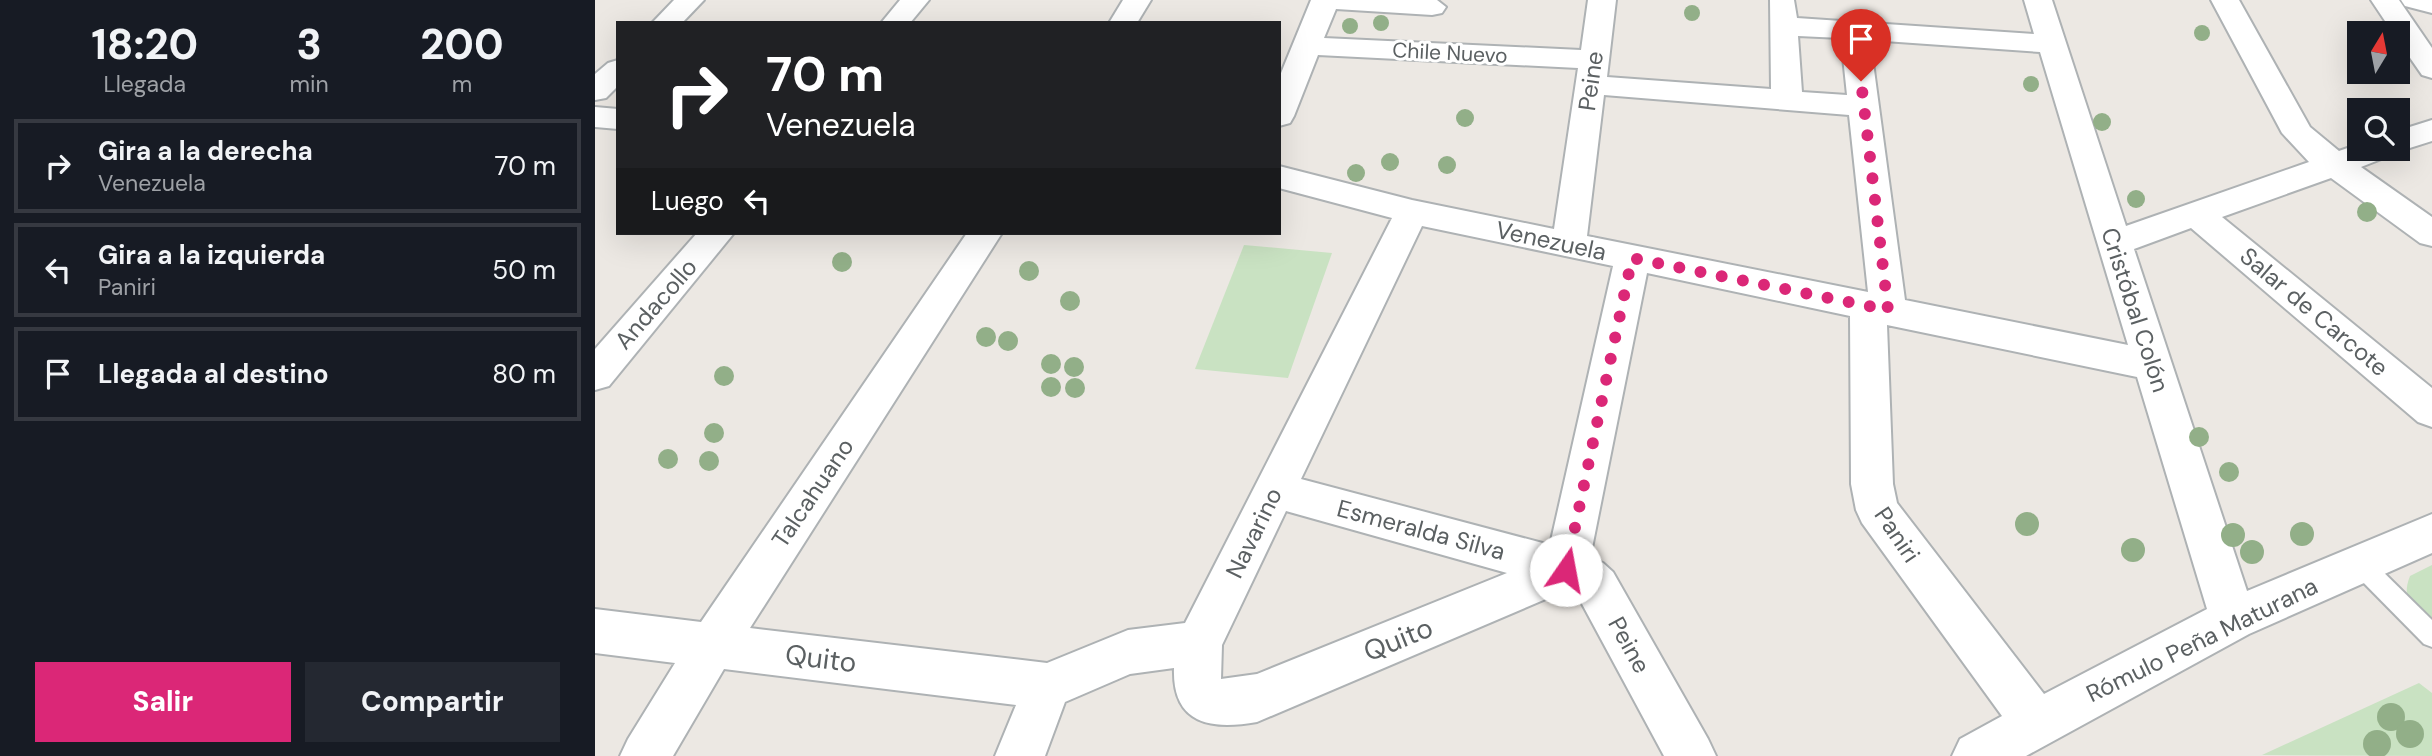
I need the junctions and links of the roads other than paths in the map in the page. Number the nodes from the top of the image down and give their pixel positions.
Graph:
1 (690, 0) edge
2 (915, 0) edge
3 (1136, 0) edge
4 (1325, 0) edge
5 (1332, 0) edge
6 (1602, 0) edge
7 (2038, 0) edge
8 (2225, 0) edge
9 (2385, 0) edge
10 (2415, 0) edge
11 (1433, 4) edge
12 (2432, 5) edge
13 (1783, 13) edge
14 (668, 21) edge
15 (897, 21) edge
16 (1124, 21) edge
17 (1854, 31) junction
18 (2052, 44) junction
19 (1307, 46) junction
20 (1418, 51) junction
21 (2432, 69) edge
22 (616, 71) edge
23 (1592, 73) junction
24 (595, 91) edge
25 (1787, 100) junction
26 (1864, 106) junction
27 (1281, 111) edge
28 (595, 117) edge
29 (616, 119) edge
30 (2432, 130) edge
31 (2410, 138) edge
32 (2347, 160) edge
33 (2334, 164) junction
34 (1281, 178) edge
35 (1412, 212) junction
36 (2195, 213) junction
37 (2432, 234) edge
38 (715, 235) edge
39 (984, 235) edge
40 (2114, 243) junction
41 (1569, 244) junction
42 (1632, 258) junction
43 (1878, 308) junction
44 (2153, 365) junction
45 (595, 375) edge
46 (2432, 411) edge
47 (1275, 490) junction
48 (2432, 533) edge
49 (2360, 564) junction
50 (1566, 570) junction
51 (2233, 620) junction
52 (595, 631) edge
53 (2432, 636) edge
54 (1199, 643) junction
55 (712, 645) junction
56 (1047, 685) junction
57 (2038, 724) junction
58 (645, 756) edge
59 (1020, 756) edge
60 (1691, 756) edge
61 (1977, 756) edge

1 - 14 street
2 - 15 street
3 - 16 street
4 - 19 street
5 - 11 street, Chile Nuevo
6 - 23 street, Peine
7 - 18 street, Cristóbal Colón
8 - 33 street
9 - 21 street
10 - 12 street
11 - 20 street
13 - 17 street
13 - 25 street
17 - 18 street
17 - 26 street, Paniri
18 - 40 street, Cristóbal Colón
19 - 20 street, Chile Nuevo
19 - 27 street
20 - 23 street, Chile Nuevo
22 - 24 street
23 - 25 street, Chile Nuevo
23 - 41 street, Peine
25 - 26 street, Chile Nuevo
26 - 43 street, Paniri
28 - 29 street
30 - 31 street
32 - 33 street
33 - 36 street
33 - 37 street
34 - 35 street, Venezuela
35 - 41 street, Venezuela
35 - 47 street, Navarino
36 - 40 street
36 - 46 street, Salar de Carcote
38 - 45 street, Andacollo
39 - 55 street, Talcahuano
40 - 44 street, Cristóbal Colón
41 - 42 street, Venezuela
42 - 43 street, Venezuela
42 - 50 street
43 - 44 street, Venezuela
43 - 57 street, Paniri
44 - 51 street, Cristóbal Colón
47 - 50 street, Esmeralda Silva
47 - 54 street, Navarino
48 - 49 street, Rómulo Peña Maturana
49 - 51 street, Rómulo Peña Maturana
49 - 53 lane
50 - 54 street, Quito
50 - 60 street, Peine
51 - 57 street, Rómulo Peña Maturana
52 - 55 street, Quito
54 - 56 street
55 - 56 street, Quito
55 - 58 street, Talcahuano
56 - 59 street
57 - 61 street, Rómulo Peña Maturana

